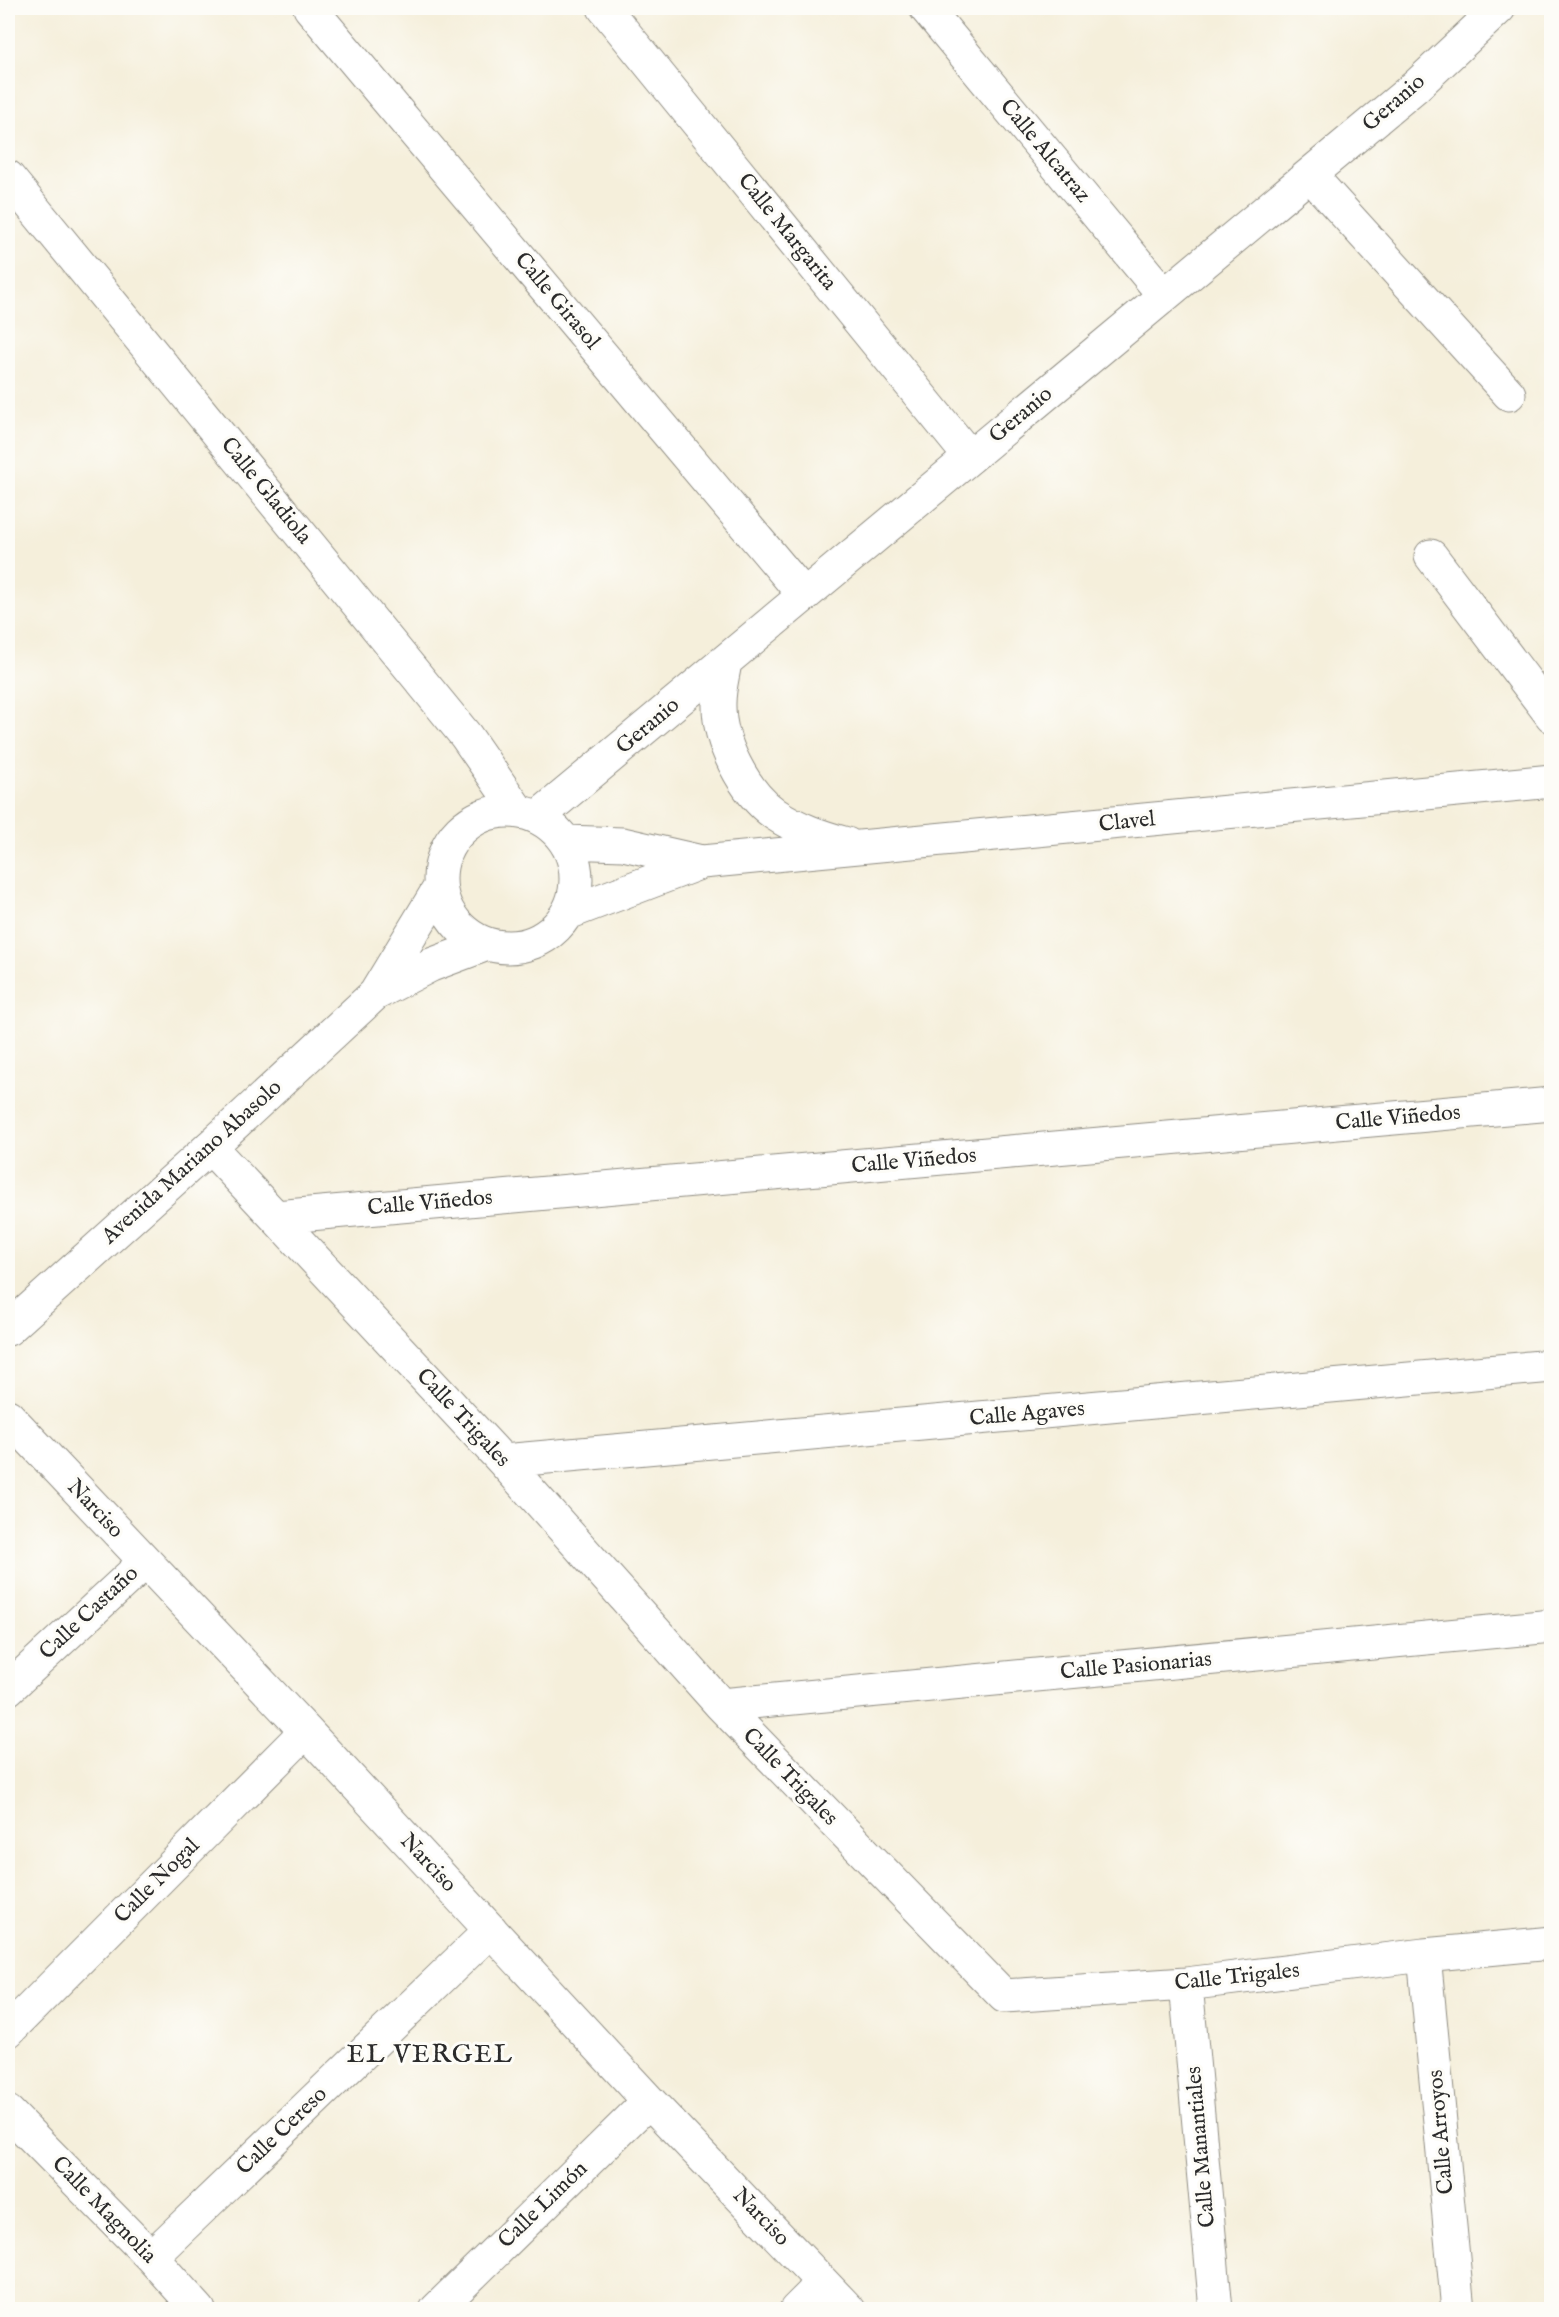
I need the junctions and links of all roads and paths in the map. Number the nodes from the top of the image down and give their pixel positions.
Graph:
1 (310, 8) edge
2 (604, 8) edge
3 (926, 8) edge
4 (1499, 8) edge
5 (1310, 175) junction
6 (8, 177) edge
7 (1164, 295) junction
8 (1509, 394) dead end
9 (970, 457) junction
10 (1431, 556) dead end
11 (804, 595) junction
12 (725, 662) junction
13 (1551, 716) edge
14 (1551, 781) edge
15 (528, 814) junction
16 (566, 842) junction
17 (860, 848) junction
18 (702, 862) junction
19 (440, 887) junction
20 (568, 913) junction
21 (487, 944) junction
22 (375, 994) junction
23 (1551, 1104) edge
24 (210, 1147) junction
25 (276, 1217) junction
26 (8, 1329) edge
27 (1551, 1366) edge
28 (8, 1416) edge
29 (503, 1461) junction
30 (145, 1562) junction
31 (1551, 1626) edge
32 (8, 1689) edge
33 (721, 1706) junction
34 (306, 1731) junction
35 (491, 1930) junction
36 (1551, 1943) edge
37 (1424, 1955) junction
38 (1186, 1984) junction
39 (8, 2031) edge
40 (649, 2101) junction
41 (8, 2112) edge
42 (151, 2258) junction
43 (824, 2283) junction
44 (199, 2310) edge
45 (436, 2310) edge
46 (796, 2310) edge
47 (849, 2310) edge
48 (1216, 2310) edge
49 (1458, 2310) edge

1 - 11 street, Calle Girasol
2 - 9 street, Calle Margarita
3 - 7 street, Calle Alcatraz
4 - 5 street, Geranio
5 - 7 street, Geranio
5 - 8 street
6 - 15 street, Calle Gladiola
7 - 9 street, Geranio
9 - 11 street, Geranio
10 - 13 street
11 - 12 street, Geranio
12 - 15 street, Geranio
12 - 17 street
14 - 17 street, Clavel
15 - 16 street
15 - 19 street
16 - 18 street
16 - 20 street
17 - 18 street, Clavel
18 - 20 street
19 - 21 street
19 - 22 street
20 - 21 street
21 - 22 street
22 - 24 street, Avenida Mariano Abasolo
23 - 25 street, Calle Viñedos
24 - 25 street, Calle Trigales
24 - 26 street, Avenida Mariano Abasolo
25 - 29 street, Calle Trigales
27 - 29 street, Calle Agaves
28 - 30 street, Narciso
29 - 33 street, Calle Trigales
30 - 32 street, Calle Castaño
30 - 34 street, Narciso
31 - 33 street, Calle Pasionarias
33 - 38 street, Calle Trigales
34 - 35 street, Narciso
34 - 39 street, Calle Nogal
35 - 40 street, Narciso
35 - 42 street, Calle Cereso
36 - 37 street, Calle Trigales
37 - 38 street, Calle Trigales
37 - 49 street, Calle Arroyos
38 - 48 street, Calle Manantiales
40 - 43 street, Narciso
40 - 45 street, Calle Limón
41 - 42 street, Calle Magnolia
42 - 44 street, Calle Magnolia
43 - 46 street
43 - 47 street, Narciso

